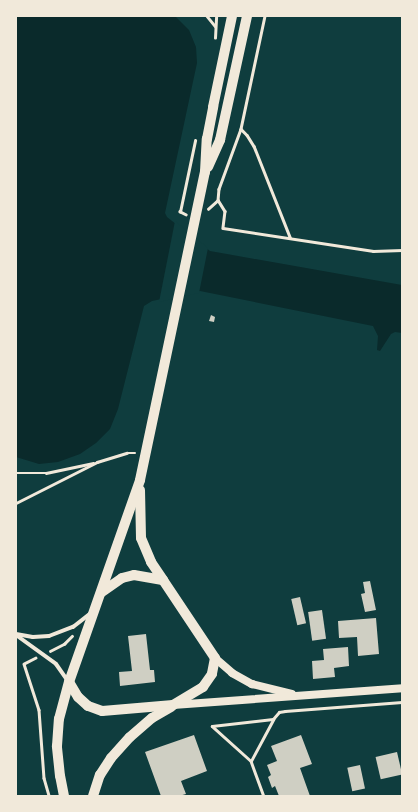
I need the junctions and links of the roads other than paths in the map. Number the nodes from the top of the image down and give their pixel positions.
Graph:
1 (232, 16) edge
2 (247, 16) edge
3 (205, 172) junction
4 (140, 480) junction
5 (163, 580) junction
6 (102, 592) junction
7 (96, 608) junction
8 (16, 634) edge
9 (215, 658) junction
10 (69, 682) junction
11 (402, 688) edge
12 (299, 696) junction
13 (173, 705) junction
14 (64, 796) edge
15 (93, 796) edge

1 - 3 main road
2 - 3 main road
3 - 4 main road
4 - 5 main road
4 - 6 main road
5 - 6 main road
5 - 9 main road
6 - 7 main road
7 - 8 street
7 - 10 main road
8 - 10 street
9 - 12 main road
9 - 13 main road
10 - 13 main road
10 - 14 main road
11 - 12 main road
12 - 13 main road
13 - 15 main road

